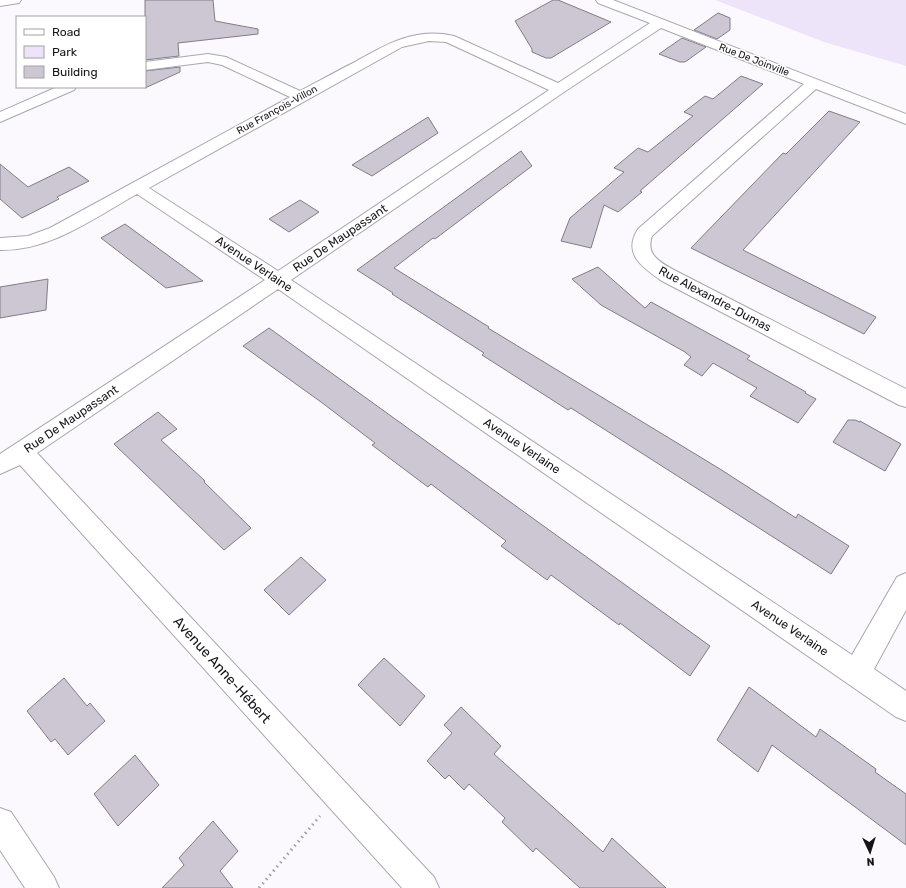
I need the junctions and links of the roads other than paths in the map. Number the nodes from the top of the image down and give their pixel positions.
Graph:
1 (15, 0) edge
2 (602, 0) edge
3 (0, 2) edge
4 (660, 23) junction
5 (146, 66) edge
6 (814, 83) junction
7 (67, 88) edge
8 (559, 89) junction
9 (301, 97) junction
10 (0, 118) edge
11 (906, 119) edge
12 (137, 187) junction
13 (0, 244) edge
14 (278, 280) junction
15 (906, 399) edge
16 (11, 458) edge
17 (906, 585) edge
18 (857, 673) junction
19 (906, 707) edge
20 (0, 823) edge
21 (43, 888) edge
22 (423, 888) edge

1 - 3 street
2 - 4 street, Rue De Joinville
4 - 6 street, Rue De Joinville
4 - 8 street, Rue De Maupassant
5 - 9 street
6 - 11 street, Rue De Joinville
6 - 15 street, Rue Alexandre-Dumas
7 - 10 street
8 - 9 street, Rue François-Villon
8 - 14 street, Rue De Maupassant
9 - 12 street, Rue François-Villon
12 - 13 street, Rue François-Villon
12 - 14 street, Avenue Verlaine
14 - 16 street, Rue De Maupassant
14 - 18 street, Avenue Verlaine
16 - 22 street, Avenue Anne-Hébert
17 - 18 street
18 - 19 street, Avenue Verlaine
20 - 21 street

